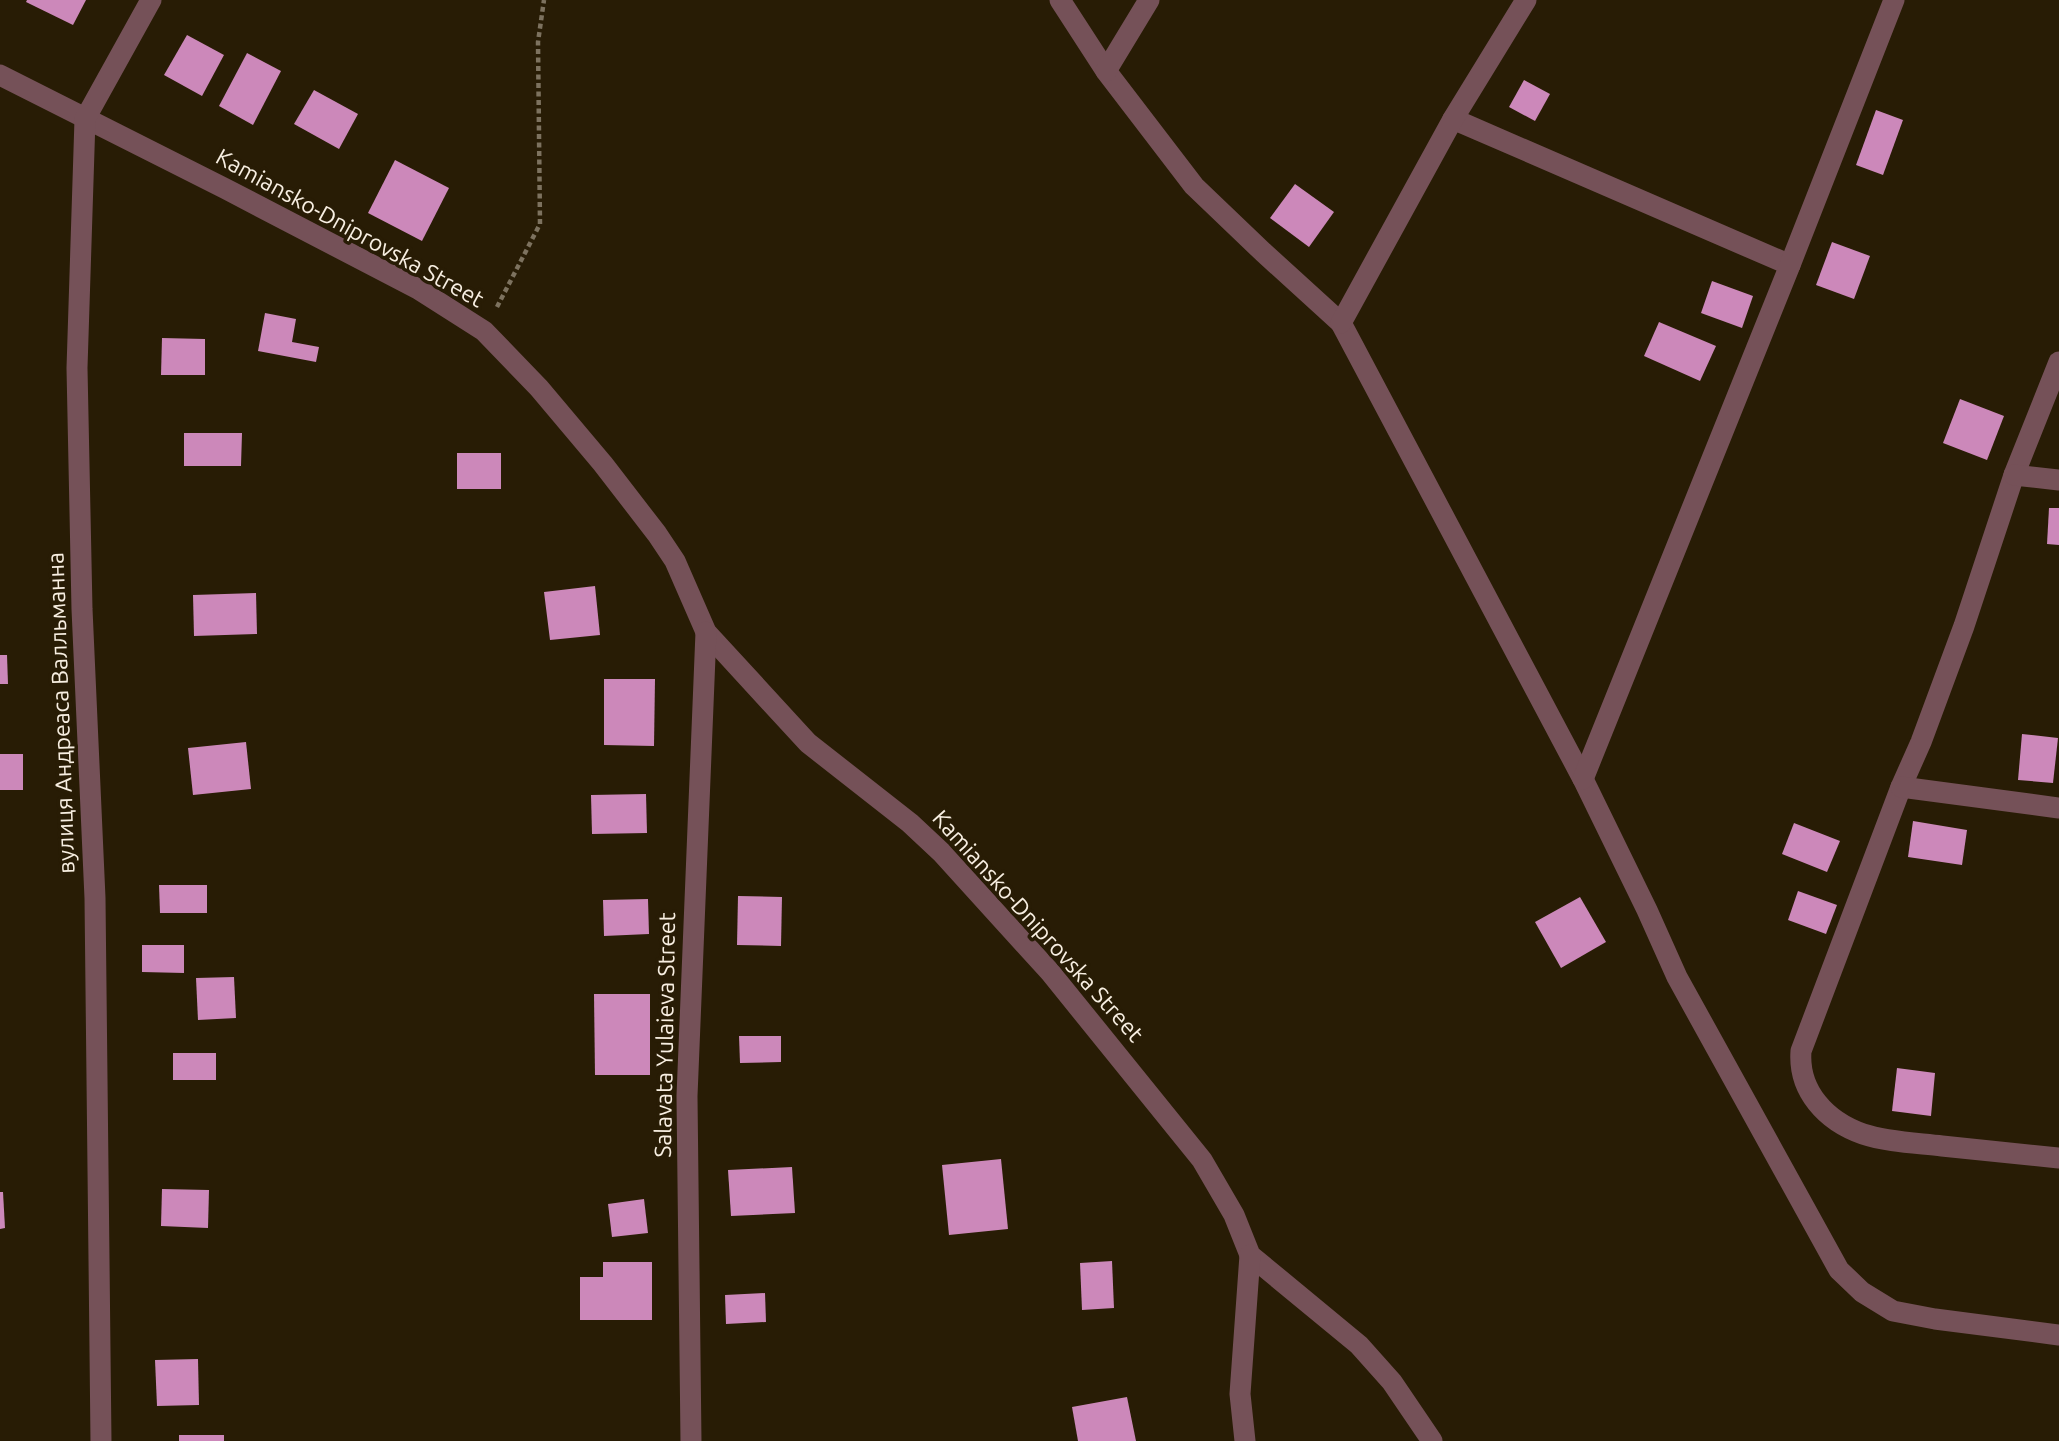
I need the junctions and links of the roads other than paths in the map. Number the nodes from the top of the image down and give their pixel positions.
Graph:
1 (150, 0) edge
2 (1060, 0) edge
3 (1149, 0) edge
4 (1526, 0) edge
5 (1894, 0) edge
6 (1106, 71) junction
7 (0, 75) edge
8 (85, 119) junction
9 (1453, 119) junction
10 (1790, 265) junction
11 (1341, 323) junction
12 (2059, 362) edge
13 (2014, 475) junction
14 (2059, 480) edge
15 (706, 632) junction
16 (1583, 779) junction
17 (1901, 787) junction
18 (2059, 808) edge
19 (2059, 1158) edge
20 (1250, 1255) junction
21 (2059, 1335) edge
22 (101, 1441) edge
23 (691, 1441) edge
24 (1245, 1441) edge
25 (1432, 1441) edge

1 - 8 street, вулиця Андреаса Валльманна
2 - 6 street
3 - 6 street
4 - 9 street
5 - 10 street
6 - 11 street
7 - 8 street, Kamiansko-Dniprovska Street
8 - 15 street, Kamiansko-Dniprovska Street
8 - 22 street, вулиця Андреаса Валльманна
9 - 10 street
9 - 11 street
10 - 16 street
11 - 16 street
12 - 13 street
13 - 14 street
13 - 17 street
15 - 20 street, Kamiansko-Dniprovska Street
15 - 23 street, Salavata Yulaieva Street
16 - 21 street
17 - 18 street
17 - 19 street
20 - 24 street
20 - 25 street, Kamiansko-Dniprovska Street

